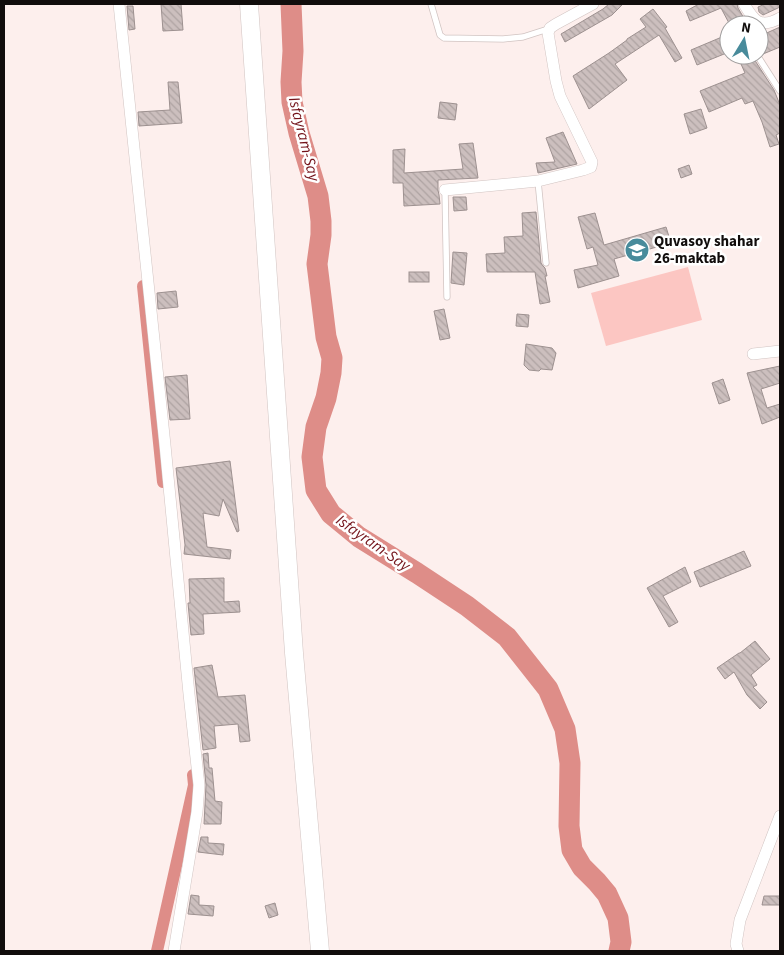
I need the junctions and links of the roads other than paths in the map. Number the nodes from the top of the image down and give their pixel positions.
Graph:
1 (119, 4) edge
2 (249, 4) edge
3 (431, 4) edge
4 (593, 4) edge
5 (744, 4) edge
6 (750, 15) edge
7 (550, 28) junction
8 (763, 65) edge
9 (780, 91) edge
10 (538, 181) junction
11 (444, 190) joint
12 (546, 263) dead end
13 (447, 297) dead end
14 (780, 351) edge
15 (753, 354) dead end
16 (780, 816) edge
17 (174, 951) edge
18 (320, 951) edge
19 (738, 951) edge

1 - 17 street
2 - 18 main road
3 - 7 lane
4 - 7 street
5 - 6 street
7 - 10 street
8 - 9 lane
10 - 11 street
10 - 12 lane
11 - 13 lane
14 - 15 street
16 - 19 street

